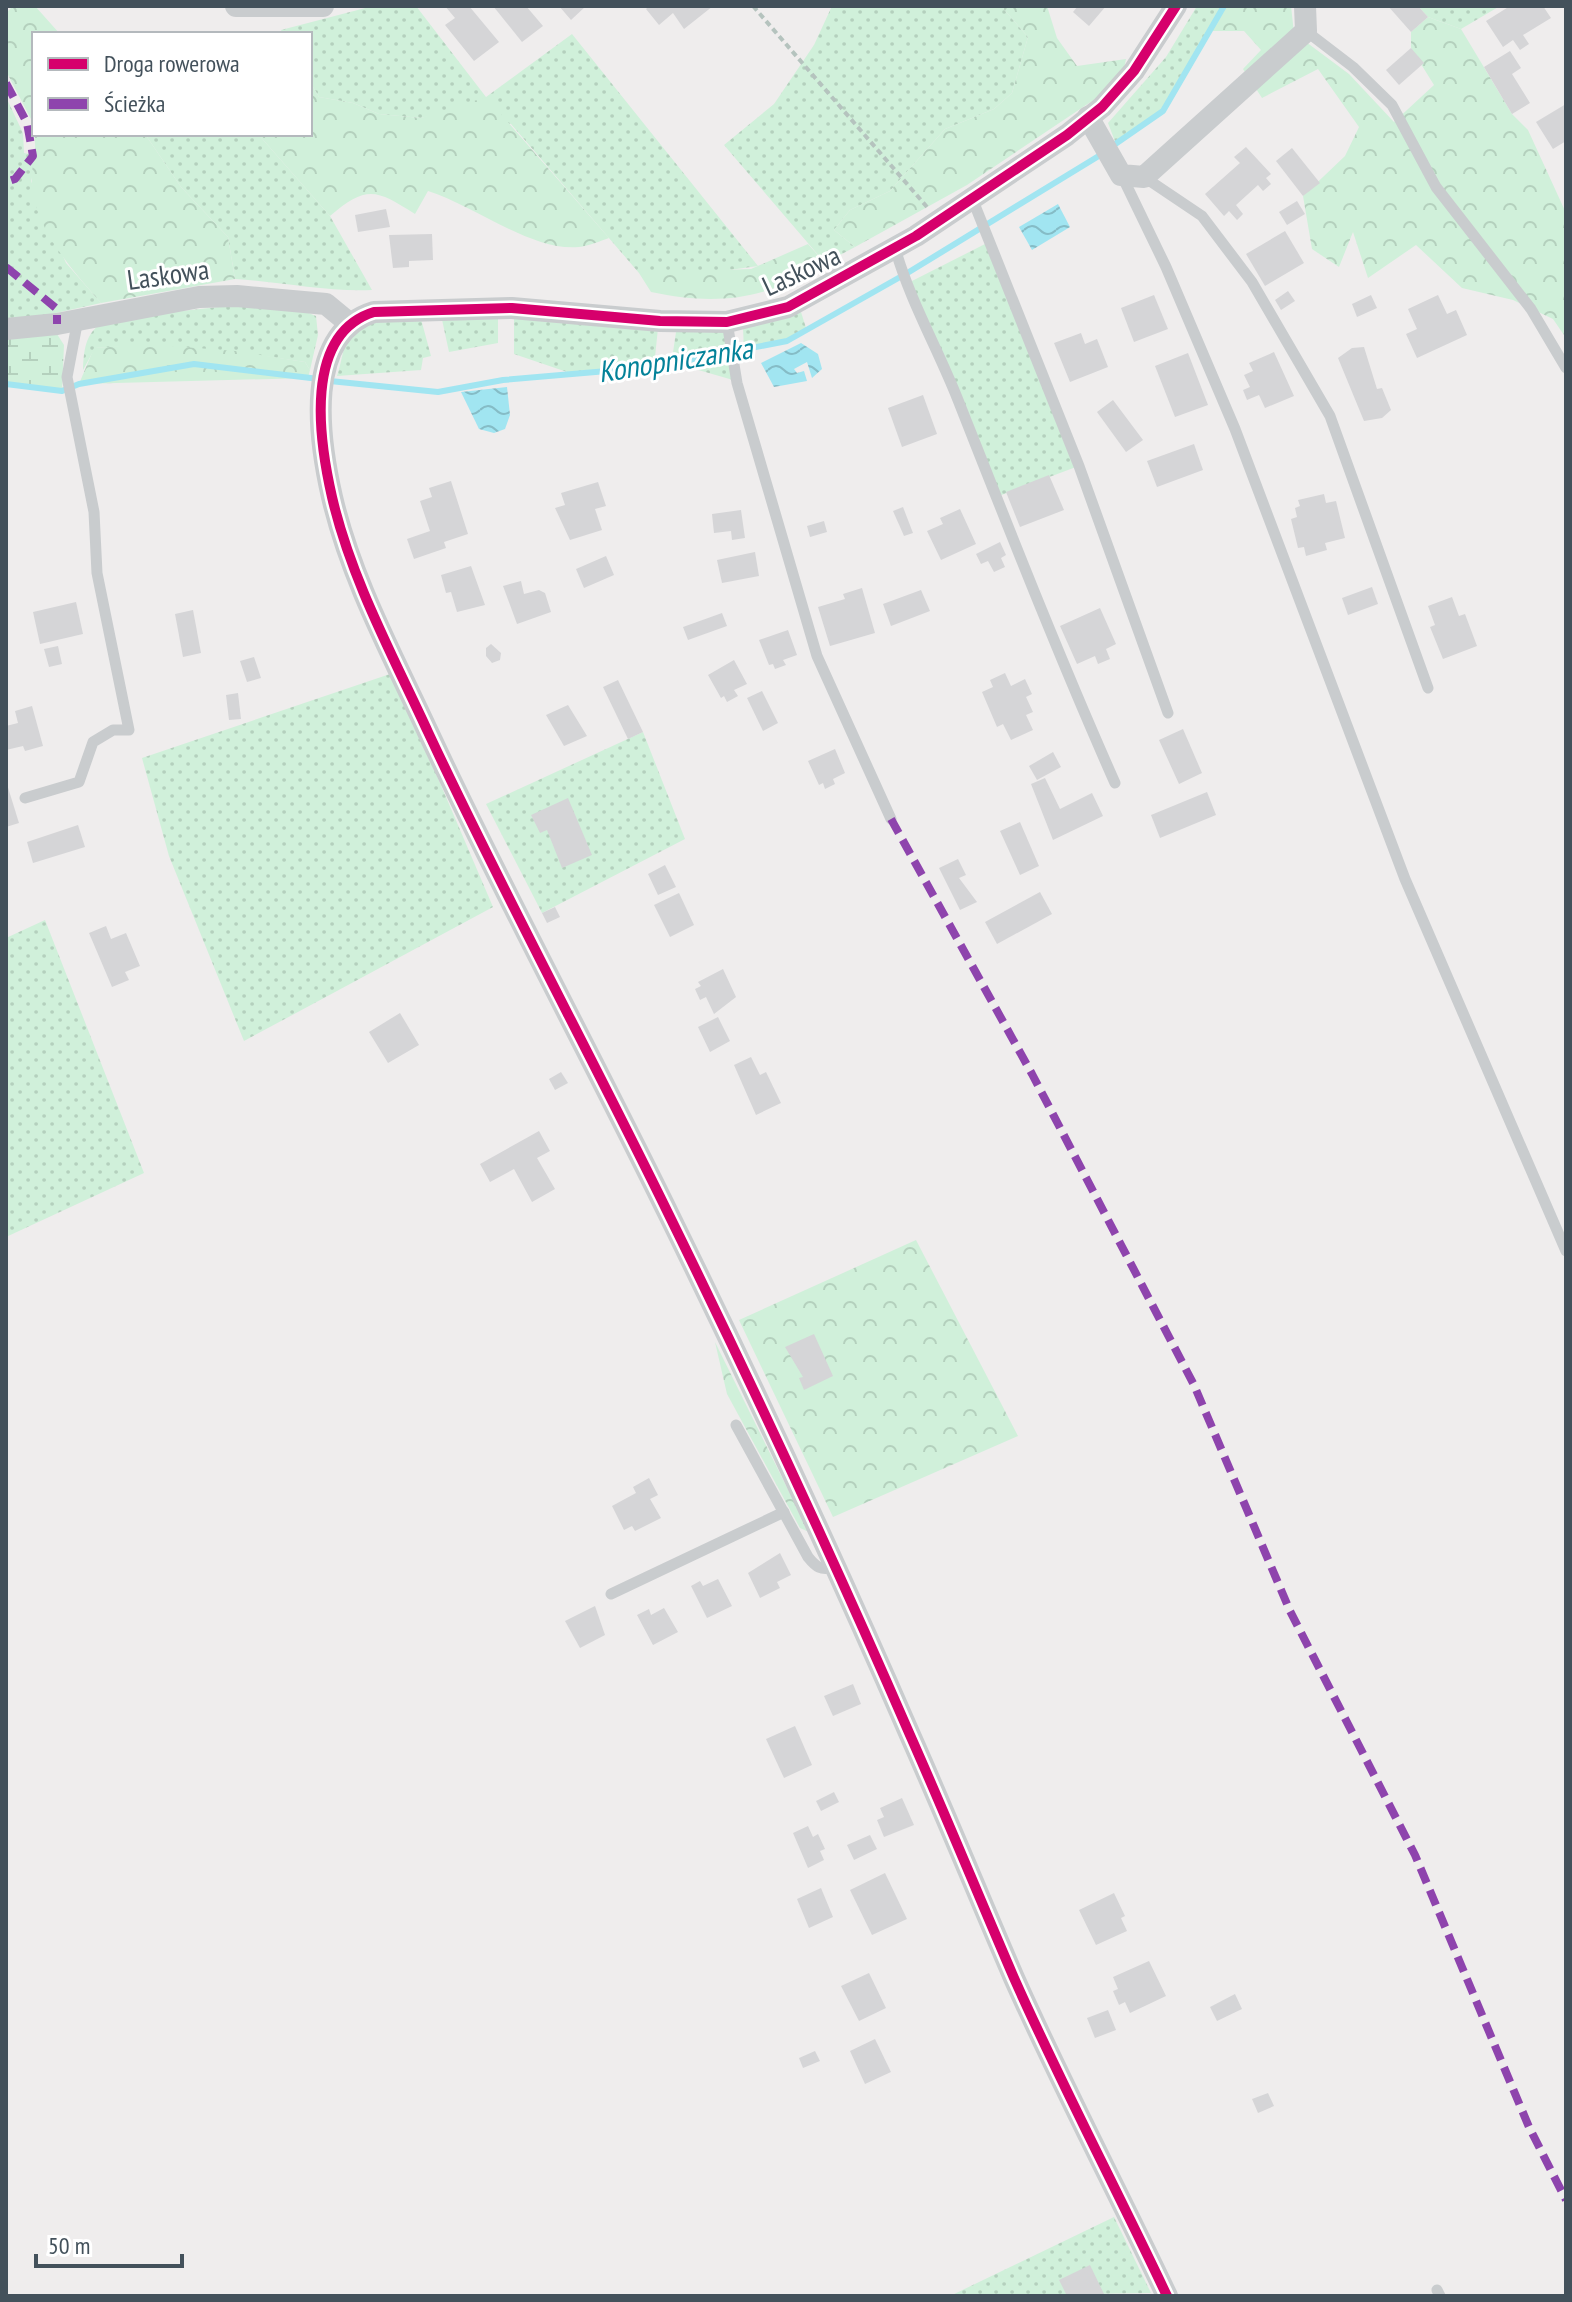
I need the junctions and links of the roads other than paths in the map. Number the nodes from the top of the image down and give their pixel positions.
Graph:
1 (236, 6) edge
2 (323, 6) edge
3 (1176, 6) edge
4 (1305, 6) edge
5 (1306, 31) junction
6 (1088, 117) junction
7 (1119, 163) junction
8 (972, 198) junction
9 (898, 259) junction
10 (78, 318) junction
11 (727, 322) junction
12 (349, 323) junction
13 (6, 329) edge
14 (1566, 368) edge
15 (1428, 688) dead end
16 (1168, 713) dead end
17 (1115, 783) dead end
18 (25, 798) dead end
19 (891, 819) dead end
20 (1566, 1251) edge
21 (736, 1425) dead end
22 (784, 1512) junction
23 (834, 1567) junction
24 (611, 1594) dead end
25 (1167, 2296) edge

1 - 2 street
3 - 6 street, Laskowa
4 - 5 street
5 - 7 street
5 - 14 lane
6 - 7 street
6 - 8 street, Laskowa
7 - 15 lane
7 - 20 lane
8 - 9 street, Laskowa
8 - 16 lane
9 - 11 street, Laskowa
9 - 17 lane
10 - 12 street, Laskowa
10 - 13 street, Laskowa
10 - 18 lane
11 - 12 street, Laskowa
11 - 19 lane
12 - 23 street
21 - 22 lane
22 - 23 lane
22 - 24 lane
23 - 25 street

